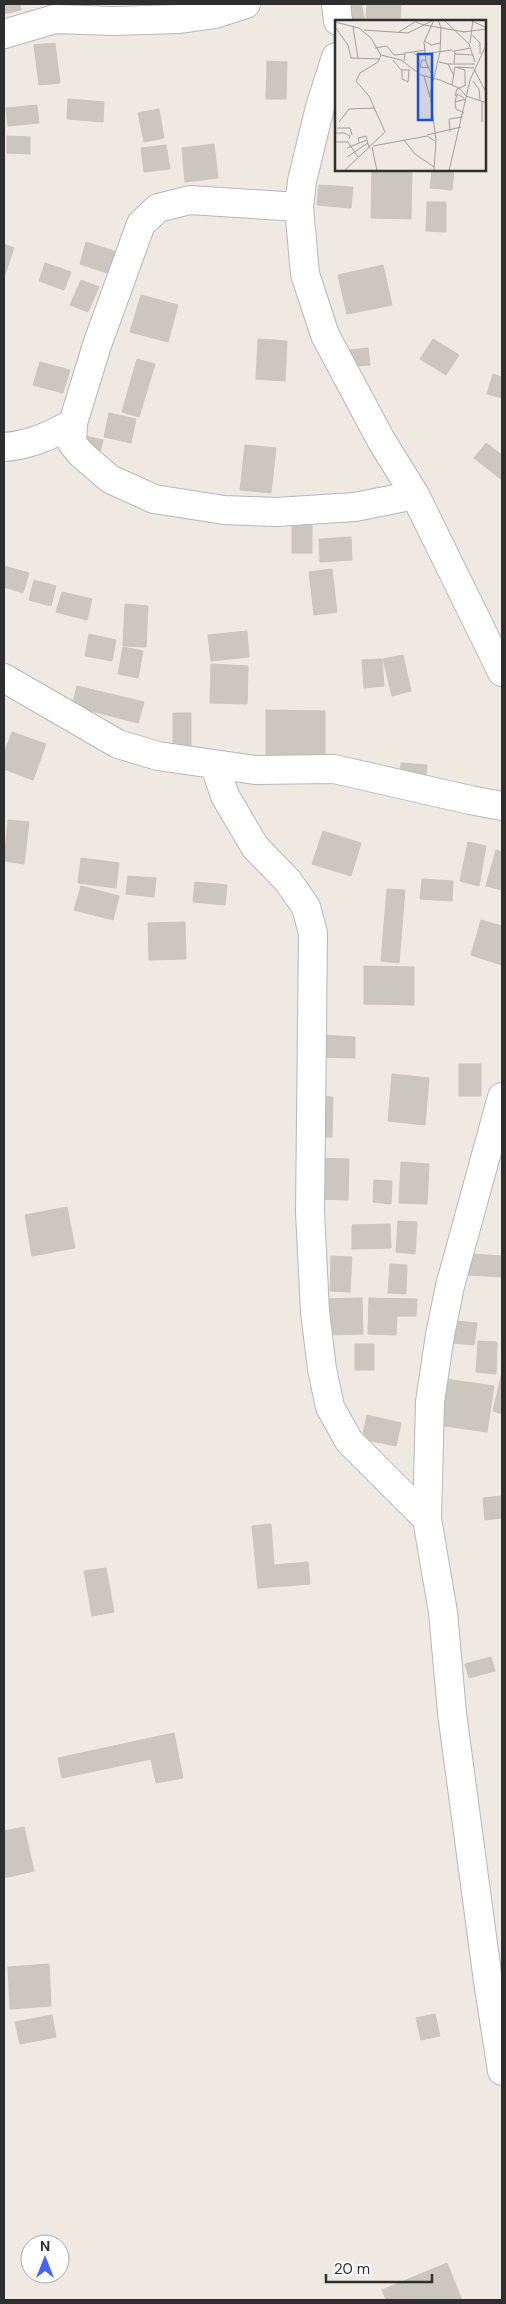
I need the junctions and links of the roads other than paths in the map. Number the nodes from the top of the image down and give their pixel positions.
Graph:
1 (246, 4) edge
2 (336, 4) edge
3 (338, 20) edge
4 (4, 34) edge
5 (335, 60) edge
6 (298, 207) junction
7 (73, 423) junction
8 (4, 447) edge
9 (415, 495) junction
10 (502, 672) edge
11 (4, 678) edge
12 (215, 766) junction
13 (502, 806) edge
14 (502, 1097) edge
15 (427, 1519) junction
16 (502, 2071) edge

1 - 4 street
2 - 3 street
5 - 6 street
6 - 7 street
6 - 9 street
7 - 8 street
7 - 9 street
9 - 10 street
11 - 12 street
12 - 13 street
12 - 15 street
14 - 15 street
15 - 16 street

